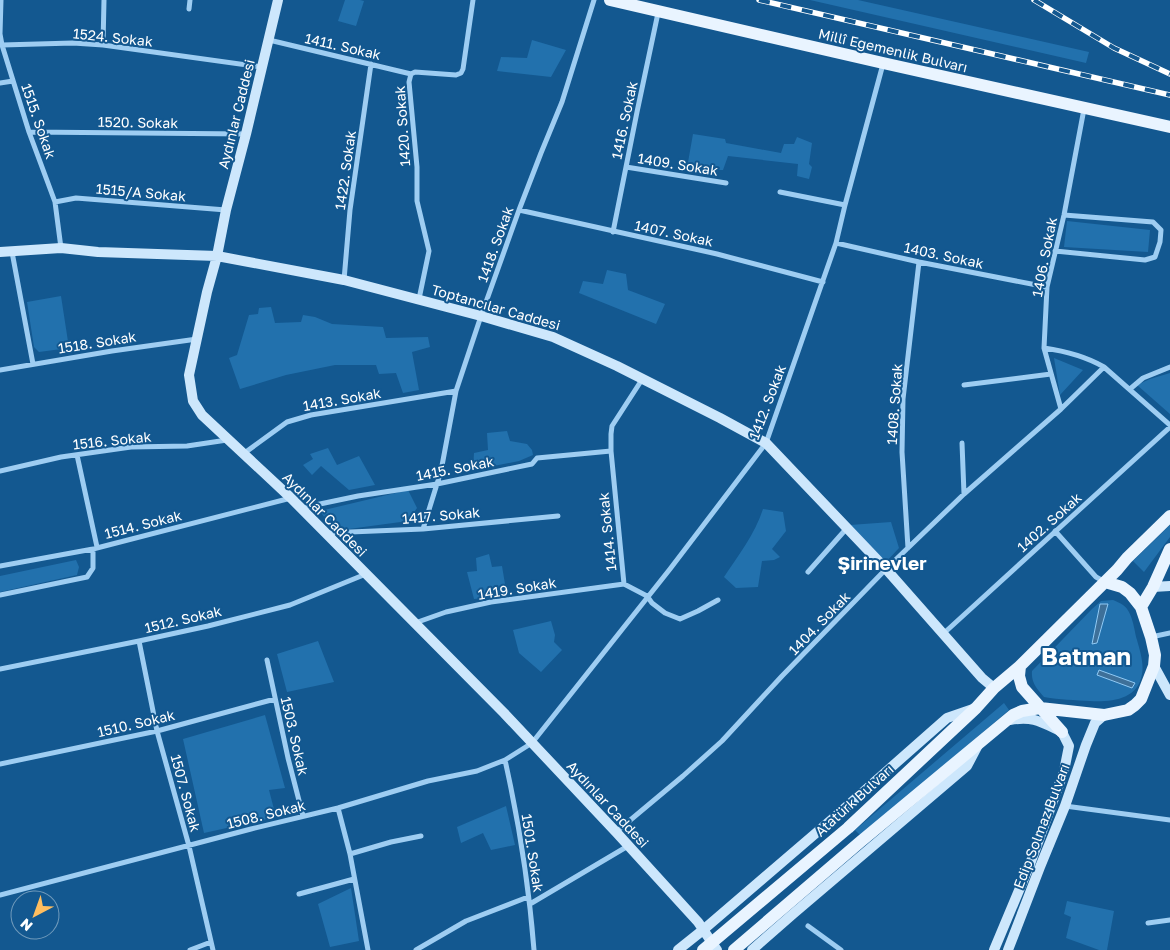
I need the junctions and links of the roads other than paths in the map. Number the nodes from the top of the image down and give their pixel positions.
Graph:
1 (1, 0) edge
2 (104, 0) edge
3 (190, 0) edge
4 (278, 0) edge
5 (473, 0) edge
6 (594, 0) edge
7 (610, 0) edge
8 (189, 9) dead end
9 (658, 12) junction
10 (0, 34) edge
11 (269, 40) junction
12 (2, 45) junction
13 (104, 46) junction
14 (371, 64) junction
15 (883, 64) junction
16 (262, 67) junction
17 (411, 74) junction
18 (13, 81) junction
19 (0, 83) edge
20 (1084, 108) junction
21 (1170, 127) edge
22 (29, 132) junction
23 (246, 134) junction
24 (626, 167) junction
25 (726, 183) dead end
26 (780, 192) dead end
27 (55, 202) junction
28 (845, 205) junction
29 (226, 210) junction
30 (519, 210) junction
31 (1064, 214) junction
32 (613, 232) junction
33 (836, 243) junction
34 (60, 248) junction
35 (11, 250) junction
36 (1055, 251) junction
37 (0, 252) edge
38 (217, 256) junction
39 (918, 262) junction
40 (344, 280) junction
41 (824, 282) junction
42 (1047, 287) junction
43 (419, 299) junction
44 (481, 316) junction
45 (197, 338) junction
46 (1044, 348) junction
47 (34, 364) junction
48 (1104, 367) junction
49 (1170, 367) edge
50 (0, 370) edge
51 (1051, 374) junction
52 (642, 378) junction
53 (964, 385) dead end
54 (1130, 389) junction
55 (456, 391) junction
56 (1061, 409) junction
57 (1170, 426) edge
58 (228, 440) junction
59 (766, 443) junction
60 (962, 443) dead end
61 (610, 451) junction
62 (243, 454) junction
63 (77, 455) junction
64 (0, 471) edge
65 (437, 484) junction
66 (964, 494) junction
67 (291, 498) junction
68 (301, 508) junction
69 (558, 516) dead end
70 (1170, 516) edge
71 (847, 528) junction
72 (423, 529) junction
73 (1056, 531) junction
74 (326, 533) junction
75 (95, 548) junction
76 (908, 548) junction
77 (1170, 550) edge
78 (0, 566) edge
79 (886, 569) junction
80 (808, 572) dead end
81 (366, 574) junction
82 (1105, 582) junction
83 (624, 584) junction
84 (1153, 586) junction
85 (1170, 586) edge
86 (0, 595) edge
87 (648, 596) junction
88 (718, 600) dead end
89 (1141, 607) junction
90 (415, 622) junction
91 (1170, 633) edge
92 (943, 634) junction
93 (1151, 637) junction
94 (139, 641) junction
95 (266, 660) dead end
96 (1020, 666) junction
97 (1154, 666) junction
98 (0, 669) edge
99 (994, 688) junction
100 (1170, 695) edge
101 (275, 699) junction
102 (976, 708) junction
103 (1040, 708) junction
104 (1104, 714) junction
105 (1007, 720) junction
106 (157, 731) junction
107 (1062, 732) junction
108 (981, 741) junction
109 (532, 743) junction
110 (505, 760) junction
111 (0, 764) edge
112 (1065, 806) junction
113 (338, 808) junction
114 (303, 816) junction
115 (1170, 820) edge
116 (616, 832) junction
117 (421, 836) dead end
118 (189, 846) junction
119 (628, 846) junction
120 (350, 854) junction
121 (354, 879) junction
122 (299, 894) dead end
123 (0, 896) edge
124 (528, 897) junction
125 (530, 904) junction
126 (1170, 920) edge
127 (1148, 923) dead end
128 (808, 926) dead end
129 (703, 930) junction
130 (211, 942) junction
131 (710, 948) edge
132 (190, 950) edge
133 (213, 950) edge
134 (368, 950) edge
135 (416, 950) edge
136 (534, 950) edge
137 (678, 950) edge
138 (734, 950) edge
139 (752, 950) edge
140 (841, 950) edge
141 (994, 950) edge
142 (1008, 950) edge

1 - 10 street, 1515. Sokak
2 - 13 street
3 - 8 street
4 - 11 street, Aydınlar Caddesi
5 - 17 street, 1420. Sokak
6 - 30 street, 1418. Sokak
7 - 9 main road, Millî Egemenlik Bulvarı
9 - 15 main road, Millî Egemenlik Bulvarı
9 - 24 street, 1416. Sokak
10 - 12 street, 1515. Sokak
11 - 14 street, 1411. Sokak
11 - 16 street, Aydınlar Caddesi
12 - 13 street, 1524. Sokak
12 - 18 street, 1515. Sokak
13 - 16 street, 1524. Sokak
14 - 17 street, 1411. Sokak
14 - 40 street, 1422. Sokak
15 - 20 main road, Millî Egemenlik Bulvarı
15 - 28 street, 1412. Sokak
16 - 23 street, Aydınlar Caddesi
17 - 43 street, 1420. Sokak
18 - 19 street
18 - 22 street, 1515. Sokak
20 - 21 main road, Millî Egemenlik Bulvarı
20 - 31 street, 1406. Sokak
22 - 23 street, 1520. Sokak
22 - 27 street, 1515. Sokak
23 - 29 street, Aydınlar Caddesi
24 - 25 street, 1409. Sokak
24 - 32 street, 1416. Sokak
26 - 28 street
27 - 29 street, 1515/A Sokak
27 - 34 street, 1515. Sokak
28 - 33 street, 1412. Sokak
29 - 38 street, Aydınlar Caddesi
30 - 32 street, 1407. Sokak
30 - 44 street, 1418. Sokak
31 - 36 street, 1406. Sokak
31 - 36 street
32 - 41 street, 1407. Sokak
33 - 39 street, 1403. Sokak
33 - 41 street, 1412. Sokak
34 - 35 street, Toptancılar Caddesi
34 - 38 street, Toptancılar Caddesi
35 - 37 street, Toptancılar Caddesi
35 - 47 street
36 - 42 street, 1406. Sokak
38 - 40 street, Toptancılar Caddesi
38 - 45 street, Aydınlar Caddesi
39 - 42 street, 1403. Sokak
39 - 76 street, 1408. Sokak
40 - 43 street, Toptancılar Caddesi
41 - 59 street, 1412. Sokak
42 - 46 street, 1406. Sokak
43 - 44 street, Toptancılar Caddesi
44 - 52 street, Toptancılar Caddesi
44 - 55 street, 1418. Sokak
45 - 47 street, 1518. Sokak
45 - 58 street, Aydınlar Caddesi
46 - 48 street
46 - 51 street, 1406. Sokak
47 - 50 street, 1518. Sokak
48 - 54 street
48 - 56 street, 1404. Sokak
49 - 54 street
51 - 53 street
51 - 56 street, 1406. Sokak
52 - 59 street, Toptancılar Caddesi
52 - 61 street, 1414. Sokak
54 - 57 street
55 - 62 street, 1413. Sokak
55 - 65 street, 1418. Sokak
56 - 66 street, 1404. Sokak
57 - 73 street, 1402. Sokak
58 - 62 street, Aydınlar Caddesi
58 - 63 street, 1516. Sokak
59 - 71 street, Toptancılar Caddesi
59 - 87 street, 1412. Sokak
60 - 66 street
61 - 65 street, 1415. Sokak
61 - 83 street, 1414. Sokak
62 - 67 street, Aydınlar Caddesi
63 - 64 street, 1516. Sokak
63 - 75 street
65 - 68 street, 1415. Sokak
65 - 72 street, 1418. Sokak
66 - 76 street, 1404. Sokak
67 - 68 street, Aydınlar Caddesi
67 - 75 street, 1514. Sokak
68 - 74 street, Aydınlar Caddesi
69 - 72 street, 1417. Sokak
70 - 82 main road
71 - 79 street, Toptancılar Caddesi
71 - 80 street
72 - 74 street, 1417. Sokak
73 - 82 street
73 - 92 street, 1402. Sokak
74 - 81 street, Aydınlar Caddesi
75 - 78 street, 1514. Sokak
75 - 86 street
76 - 79 street, 1404. Sokak
77 - 84 main road
79 - 92 street, Toptancılar Caddesi
79 - 116 street, 1404. Sokak
81 - 90 street, Aydınlar Caddesi
81 - 94 street, 1512. Sokak
82 - 89 main road
82 - 96 main road
83 - 87 street, 1414. Sokak
83 - 90 street, 1419. Sokak
84 - 85 street
84 - 89 main road
87 - 88 street, 1414. Sokak
87 - 109 street, 1412. Sokak
89 - 93 main road
90 - 109 street, Aydınlar Caddesi
91 - 93 street
92 - 99 street, Toptancılar Caddesi
93 - 97 main road
94 - 98 street, 1512. Sokak
94 - 106 street, 1507. Sokak
95 - 101 street, 1503. Sokak
96 - 99 main road, Atatürk Bulvarı
96 - 103 main road
97 - 100 street
97 - 104 main road
99 - 102 main road, Atatürk Bulvarı
101 - 106 street, 1510. Sokak
101 - 114 street, 1503. Sokak
102 - 129 street
102 - 131 main road, Atatürk Bulvarı
103 - 104 main road
103 - 105 main road
103 - 107 main road
104 - 112 street, Edip Solmaz Bulvarı
105 - 107 street
105 - 108 main road
106 - 111 street, 1510. Sokak
106 - 118 street, 1507. Sokak
107 - 141 street, Edip Solmaz Bulvarı
108 - 138 main road
108 - 139 street
109 - 110 street, 1508. Sokak
109 - 116 street, Aydınlar Caddesi
110 - 113 street, 1508. Sokak
110 - 124 street, 1501. Sokak
112 - 115 street
112 - 142 street, Edip Solmaz Bulvarı
113 - 114 street, 1508. Sokak
113 - 120 street
114 - 118 street, 1508. Sokak
116 - 119 street, Aydınlar Caddesi
117 - 120 street
118 - 123 street, 1508. Sokak
118 - 130 street, 1507. Sokak
119 - 125 street
119 - 129 street, Aydınlar Caddesi
120 - 121 street
121 - 122 street
121 - 134 street
124 - 125 street, 1501. Sokak
124 - 135 street
125 - 136 street, 1501. Sokak
126 - 127 street
128 - 140 street
129 - 131 street, Aydınlar Caddesi
129 - 137 street
130 - 132 street
130 - 133 street, 1507. Sokak

